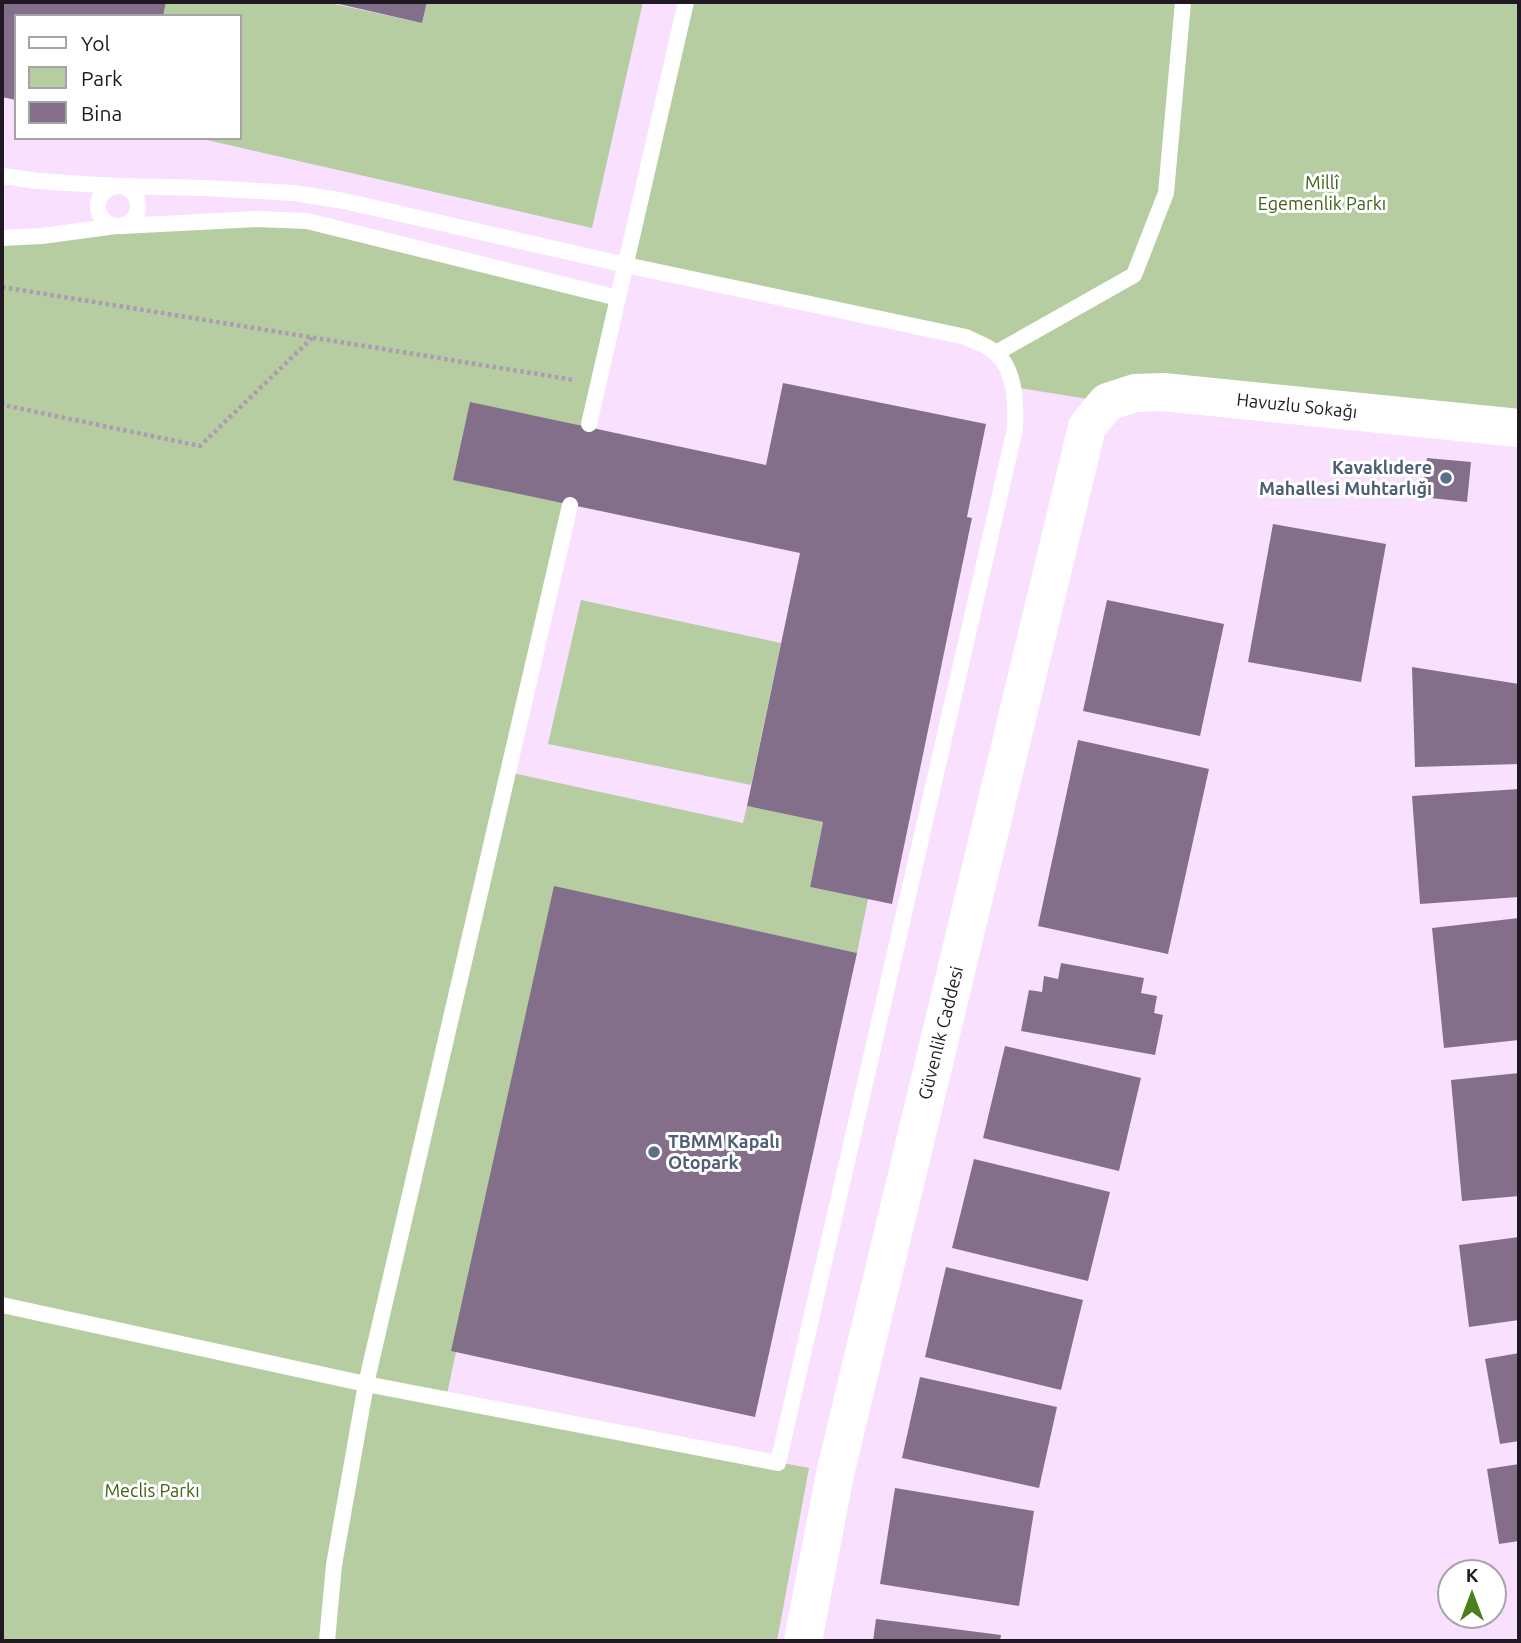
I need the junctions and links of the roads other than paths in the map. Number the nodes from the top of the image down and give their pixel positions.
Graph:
1 (686, 2) edge
2 (1183, 2) edge
3 (2, 176) edge
4 (119, 186) junction
5 (119, 226) junction
6 (2, 238) edge
7 (626, 265) junction
8 (618, 298) junction
9 (996, 353) junction
10 (589, 424) dead end
11 (1087, 426) joint
12 (1519, 428) edge
13 (570, 505) dead end
14 (2, 1305) edge
15 (366, 1384) junction
16 (327, 1641) edge
17 (803, 1641) edge

1 - 7 lane
2 - 9 lane
3 - 4 lane
4 - 5 lane
4 - 5 lane
4 - 7 lane
5 - 6 lane
5 - 8 lane
7 - 8 lane
7 - 9 lane
8 - 10 lane
9 - 15 lane
11 - 12 main road, Havuzlu Sokağı
11 - 17 main road, Güvenlik Caddesi
13 - 15 lane
14 - 15 lane
15 - 16 lane

